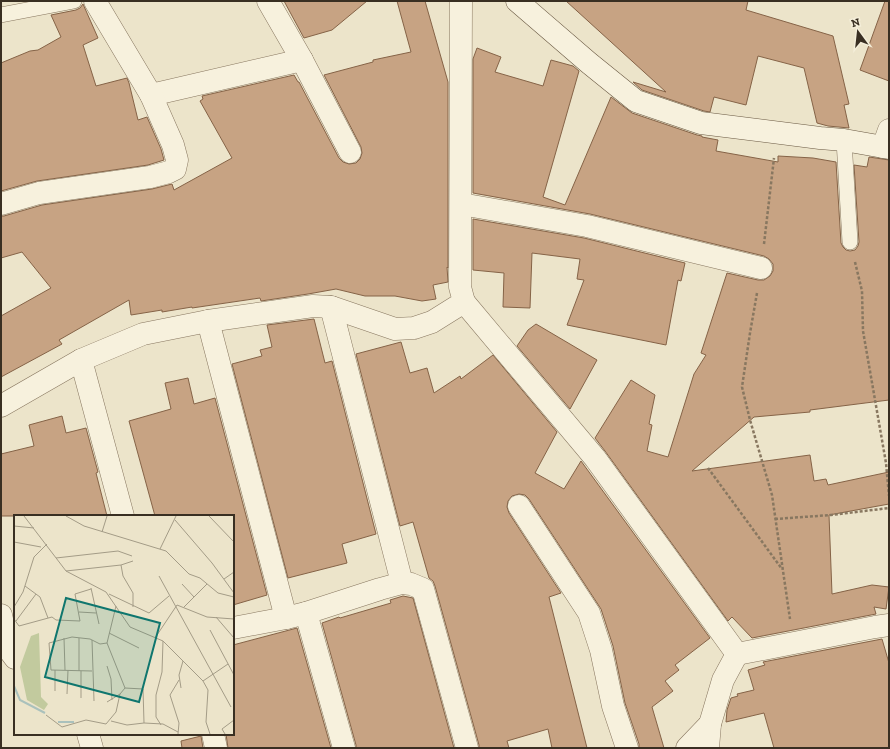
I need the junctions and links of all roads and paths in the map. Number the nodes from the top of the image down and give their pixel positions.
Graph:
1 (74, 1) edge
2 (95, 1) edge
3 (268, 1) edge
4 (461, 1) edge
5 (517, 1) edge
6 (1, 15) edge
7 (302, 60) junction
8 (151, 95) junction
9 (777, 133) junction
10 (844, 140) junction
11 (887, 142) edge
12 (350, 152) dead end
13 (1, 204) edge
14 (461, 204) junction
15 (850, 242) joint
16 (761, 268) junction
17 (464, 302) junction
18 (331, 307) junction
19 (208, 321) junction
20 (81, 360) junction
21 (1, 406) edge
22 (708, 468) dead end
23 (889, 496) edge
24 (519, 506) dead end
25 (889, 508) edge
26 (123, 515) edge
27 (775, 519) junction
28 (782, 570) junction
29 (402, 583) junction
30 (1, 615) edge
31 (296, 616) junction
32 (889, 625) edge
33 (234, 628) edge
34 (794, 643) junction
35 (737, 654) junction
36 (14, 657) edge
37 (710, 724) junction
38 (88, 735) edge
39 (213, 735) edge
40 (92, 748) edge
41 (216, 748) edge
42 (344, 748) edge
43 (467, 748) edge
44 (627, 748) edge
45 (687, 748) edge
46 (708, 748) edge

1 - 6 lane
2 - 8 street
3 - 7 street
4 - 14 street
5 - 9 street
7 - 8 street
7 - 12 street
8 - 13 street
9 - 10 street
9 - 16 path
10 - 11 street
10 - 15 lane
14 - 16 street
14 - 17 street
15 - 23 path
16 - 27 path
17 - 18 street
17 - 35 street
18 - 19 street
18 - 29 street
19 - 20 street
19 - 31 street
20 - 21 street
20 - 26 street
22 - 28 path
24 - 44 street
25 - 27 path
27 - 28 path
28 - 34 path
29 - 31 street
29 - 43 street
30 - 36 street
31 - 33 street
31 - 42 street
32 - 34 street
34 - 35 street
35 - 37 street
37 - 45 street
37 - 46 street
38 - 40 street
39 - 41 street

